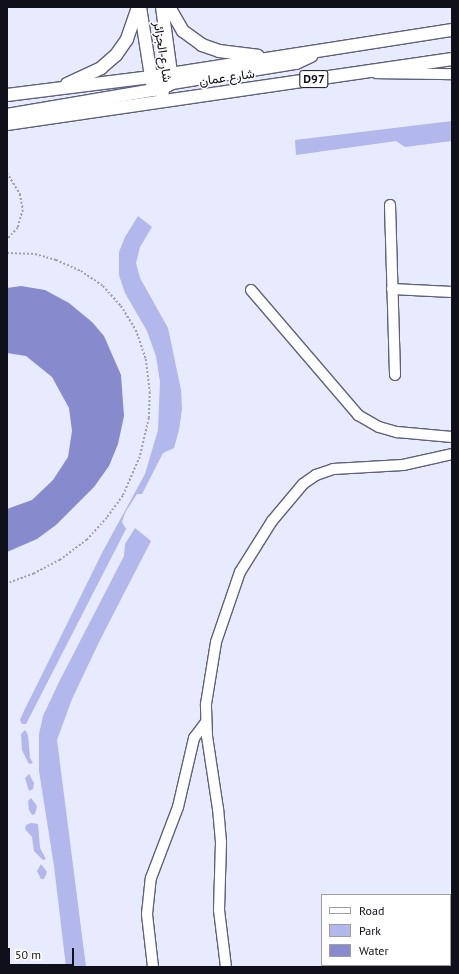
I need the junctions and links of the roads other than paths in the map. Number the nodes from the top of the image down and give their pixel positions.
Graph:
1 (139, 7) edge
2 (162, 7) edge
3 (169, 7) edge
4 (452, 30) edge
5 (319, 51) junction
6 (275, 57) junction
7 (452, 59) edge
8 (364, 72) junction
9 (452, 74) edge
10 (151, 77) junction
11 (171, 78) junction
12 (55, 89) junction
13 (154, 90) junction
14 (7, 95) edge
15 (175, 99) junction
16 (159, 102) junction
17 (7, 115) edge
18 (7, 124) edge
19 (390, 205) dead end
20 (392, 288) junction
21 (251, 290) dead end
22 (452, 292) edge
23 (395, 376) dead end
24 (452, 437) edge
25 (452, 454) edge
26 (206, 722) junction
27 (153, 967) edge
28 (226, 967) edge

1 - 10 main road, شارع الجزائر
1 - 12 main road
2 - 11 main road, شارع الجزائر
3 - 6 main road
4 - 5 main road, شارع عمان / D97
5 - 6 main road, شارع عمان / D97
5 - 11 main road
6 - 11 main road, شارع عمان / D97
7 - 8 main road, شارع عمان / D97
8 - 9 lane
8 - 15 main road, شارع عمان / D97
10 - 11 main road, شارع عمان / D97
10 - 12 main road, شارع عمان / D97
10 - 13 main road, شارع الجزائر
11 - 13 main road
11 - 15 main road, شارع الجزائر
11 - 16 main road
12 - 14 main road, شارع عمان / D97
13 - 16 main road, شارع الجزائر
13 - 17 main road
15 - 16 main road, شارع عمان / D97
16 - 18 main road, شارع عمان / D97
19 - 20 lane
20 - 22 lane
20 - 23 lane
21 - 24 lane
25 - 26 lane
26 - 27 lane
26 - 28 lane

